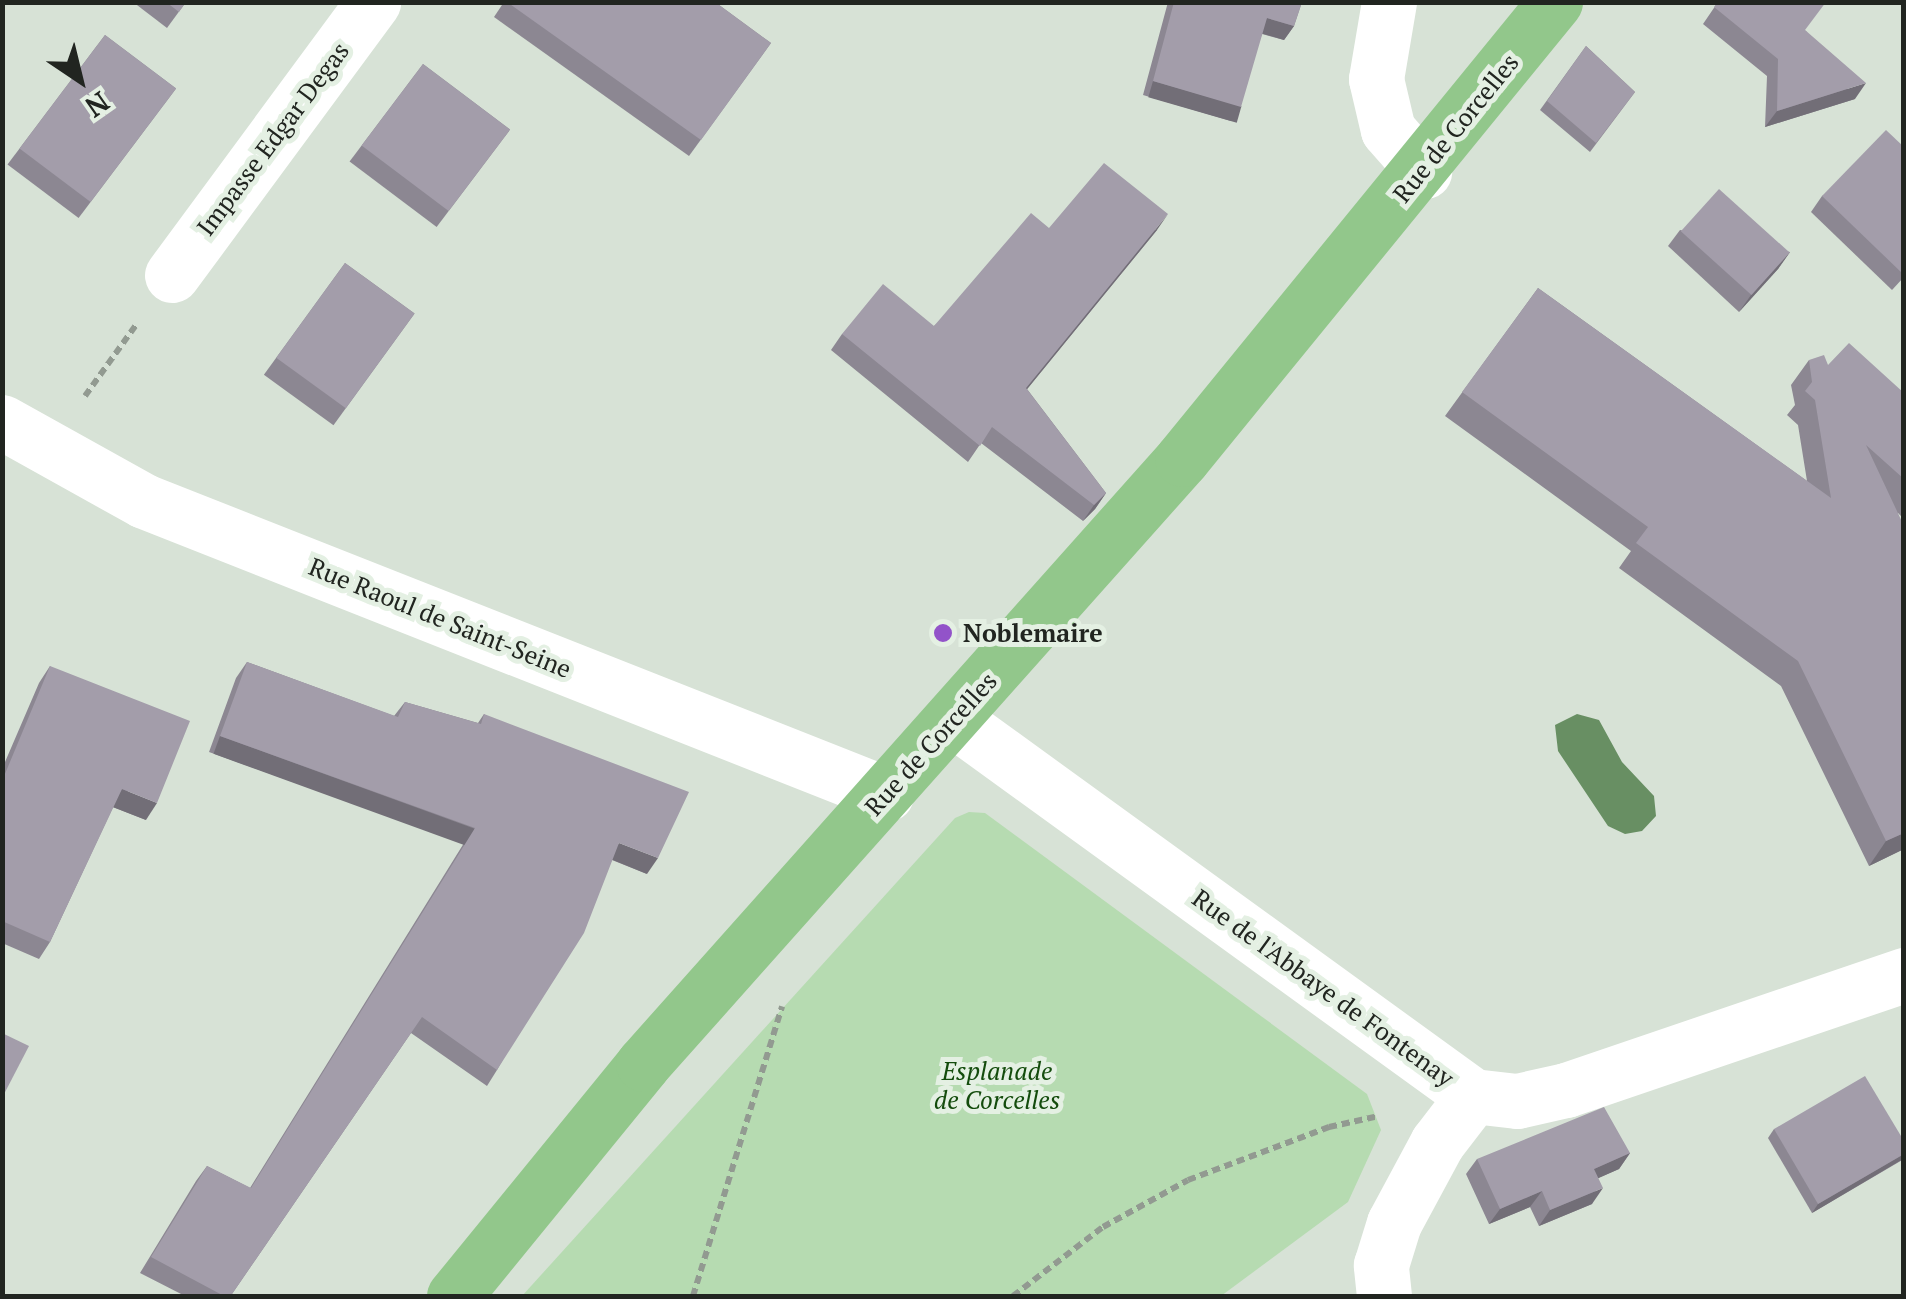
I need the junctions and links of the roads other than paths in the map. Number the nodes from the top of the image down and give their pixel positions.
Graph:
1 (374, 2) edge
2 (1389, 2) edge
3 (1555, 2) edge
4 (1424, 170) junction
5 (172, 275) road end
6 (24, 436) edge
7 (954, 720) junction
8 (886, 794) junction
9 (1904, 975) edge
10 (1473, 1096) junction
11 (454, 1296) edge
12 (1384, 1296) edge

1 - 5 street, Impasse Edgar Degas
2 - 4 street
3 - 4 main road, Rue de Corcelles
4 - 7 main road, Rue de Corcelles
6 - 8 street, Rue Raoul de Saint-Seine
7 - 8 main road, Rue de Corcelles
7 - 10 street, Rue de l'Abbaye de Fontenay
8 - 11 main road, Rue de Corcelles
9 - 10 street, Rue de l'Abbaye de Fontenay
10 - 12 street

